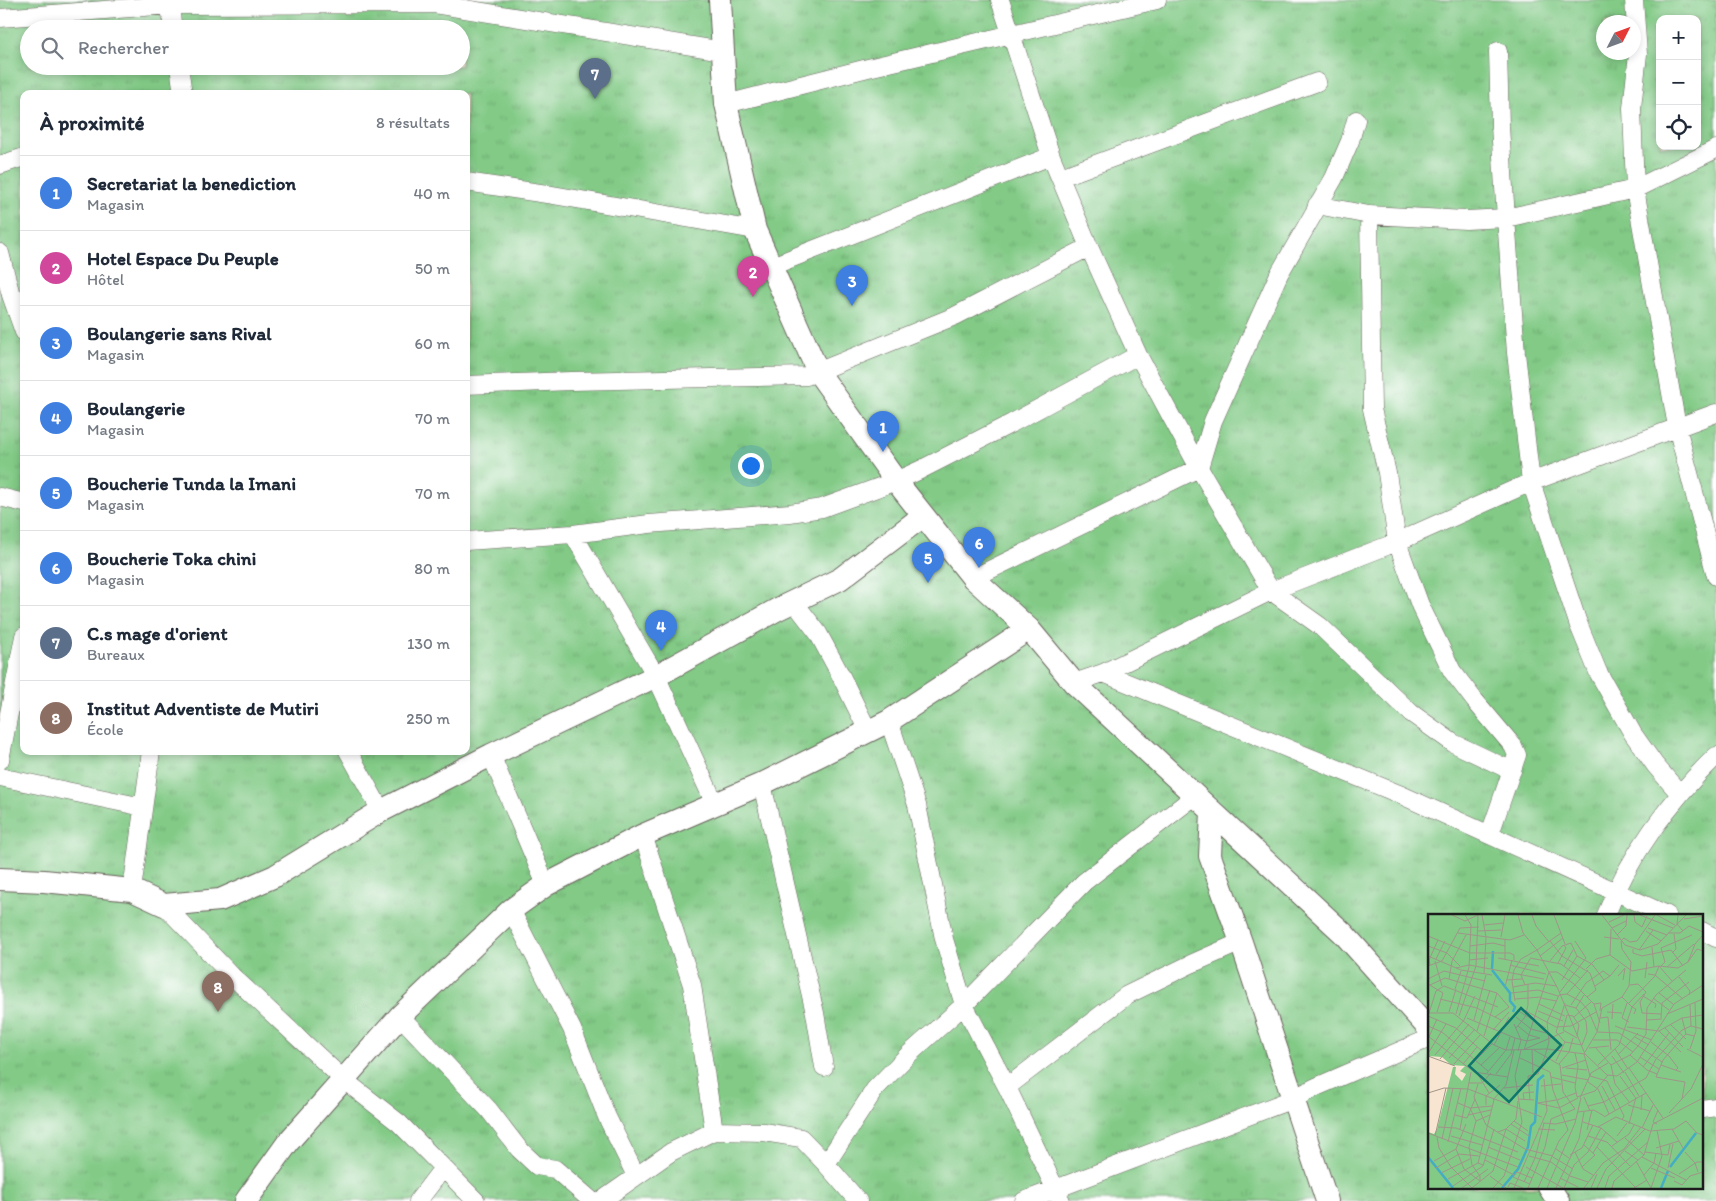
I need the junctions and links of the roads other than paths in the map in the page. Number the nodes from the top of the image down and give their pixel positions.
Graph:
1 (720, 0) edge
2 (1000, 0) edge
3 (1157, 0) edge
4 (1634, 0) edge
5 (169, 2) edge
6 (434, 2) edge
7 (0, 18) edge
8 (172, 20) edge
9 (1010, 35) junction
10 (723, 50) junction
11 (1498, 52) dead end
12 (180, 75) edge
13 (1317, 82) dead end
14 (182, 90) edge
15 (726, 104) junction
16 (1356, 120) dead end
17 (1716, 149) edge
18 (1051, 156) junction
19 (20, 158) edge
20 (0, 165) edge
21 (1061, 177) junction
22 (470, 183) edge
23 (1635, 188) junction
24 (1317, 205) junction
25 (1369, 215) junction
26 (1506, 218) junction
27 (755, 230) junction
28 (1089, 247) junction
29 (0, 252) edge
30 (772, 266) junction
31 (18, 298) edge
32 (1138, 354) junction
33 (818, 372) junction
34 (470, 386) edge
35 (1716, 413) edge
36 (1678, 427) junction
37 (1199, 468) junction
38 (896, 481) junction
39 (1530, 482) junction
40 (0, 497) edge
41 (20, 502) edge
42 (924, 516) junction
43 (573, 534) junction
44 (470, 541) edge
45 (1397, 542) junction
46 (1716, 576) edge
47 (973, 578) junction
48 (1271, 591) junction
49 (794, 602) junction
50 (1029, 629) junction
51 (20, 657) edge
52 (1103, 673) junction
53 (656, 676) junction
54 (1074, 683) junction
55 (889, 721) junction
56 (868, 731) junction
57 (150, 755) edge
58 (350, 755) edge
59 (491, 755) junction
60 (1716, 756) edge
61 (0, 760) edge
62 (1512, 772) junction
63 (0, 778) edge
64 (762, 784) junction
65 (1680, 794) junction
66 (1196, 795) junction
67 (714, 804) junction
68 (142, 807) junction
69 (381, 811) junction
70 (1212, 812) junction
71 (1490, 834) junction
72 (643, 835) junction
73 (0, 879) edge
74 (546, 885) junction
75 (132, 890) junction
76 (1615, 891) junction
77 (164, 905) junction
78 (511, 910) junction
79 (1606, 914) edge
80 (1665, 914) edge
81 (1704, 932) edge
82 (1716, 938) edge
83 (1241, 942) junction
84 (964, 1005) junction
85 (400, 1016) junction
86 (1428, 1028) edge
87 (1428, 1039) edge
88 (824, 1068) dead end
89 (344, 1080) junction
90 (1007, 1087) junction
91 (1294, 1099) junction
92 (714, 1131) junction
93 (826, 1164) junction
94 (443, 1168) junction
95 (636, 1176) junction
96 (1549, 1188) edge
97 (1058, 1195) edge
98 (246, 1201) edge
99 (418, 1201) edge
100 (476, 1201) edge
101 (592, 1201) edge
102 (601, 1201) edge
103 (858, 1201) edge
104 (1024, 1201) edge
105 (1326, 1201) edge
106 (1558, 1201) edge

1 - 10 street
2 - 9 street
3 - 9 street
4 - 23 street
5 - 6 street
5 - 7 street
5 - 8 street
6 - 10 street
9 - 15 street
9 - 18 street
10 - 15 street
11 - 26 street
12 - 14 street
13 - 21 street
15 - 27 street
16 - 24 street
17 - 23 street
18 - 21 street
18 - 30 street
19 - 20 street
21 - 28 street
22 - 27 street
23 - 26 street
23 - 36 street
24 - 25 street
24 - 37 street
25 - 26 street
25 - 45 street
26 - 39 street
27 - 30 street
28 - 32 street
28 - 33 street
29 - 31 street
30 - 33 street
32 - 37 street
32 - 38 street
33 - 34 street
33 - 38 street
35 - 36 street
36 - 39 street
36 - 46 street
37 - 47 street
37 - 48 street
38 - 42 street
38 - 43 street
39 - 45 street
39 - 65 street
40 - 41 street
42 - 47 street
42 - 49 street
43 - 44 street
43 - 53 street
45 - 48 street
45 - 62 street
47 - 50 street
48 - 52 street
48 - 62 street
49 - 53 street
49 - 56 street
50 - 54 street
50 - 55 street
51 - 61 street
52 - 54 street
52 - 71 street
53 - 59 street
53 - 67 street
54 - 66 street
55 - 56 street
55 - 84 street
56 - 64 street
57 - 68 street
58 - 69 street
59 - 69 street
59 - 74 street
60 - 65 street
62 - 71 street
63 - 68 street
64 - 67 street
64 - 88 street
65 - 76 street
66 - 70 street
66 - 84 street
67 - 72 street
68 - 75 street
69 - 77 street
70 - 83 street
70 - 86 street
71 - 76 street
72 - 74 street
72 - 92 street
73 - 75 street
74 - 78 street
75 - 77 street
76 - 79 street
76 - 80 street
77 - 89 street
78 - 85 street
78 - 95 street
81 - 82 street
83 - 90 street
83 - 91 street
84 - 90 street
84 - 93 street
85 - 89 street
85 - 101 street
87 - 91 street
89 - 94 street
89 - 98 street
90 - 97 street
91 - 97 street
91 - 105 street
92 - 93 street
92 - 95 street
93 - 103 street
94 - 99 street
94 - 100 street
95 - 102 street
96 - 106 street
97 - 104 street

